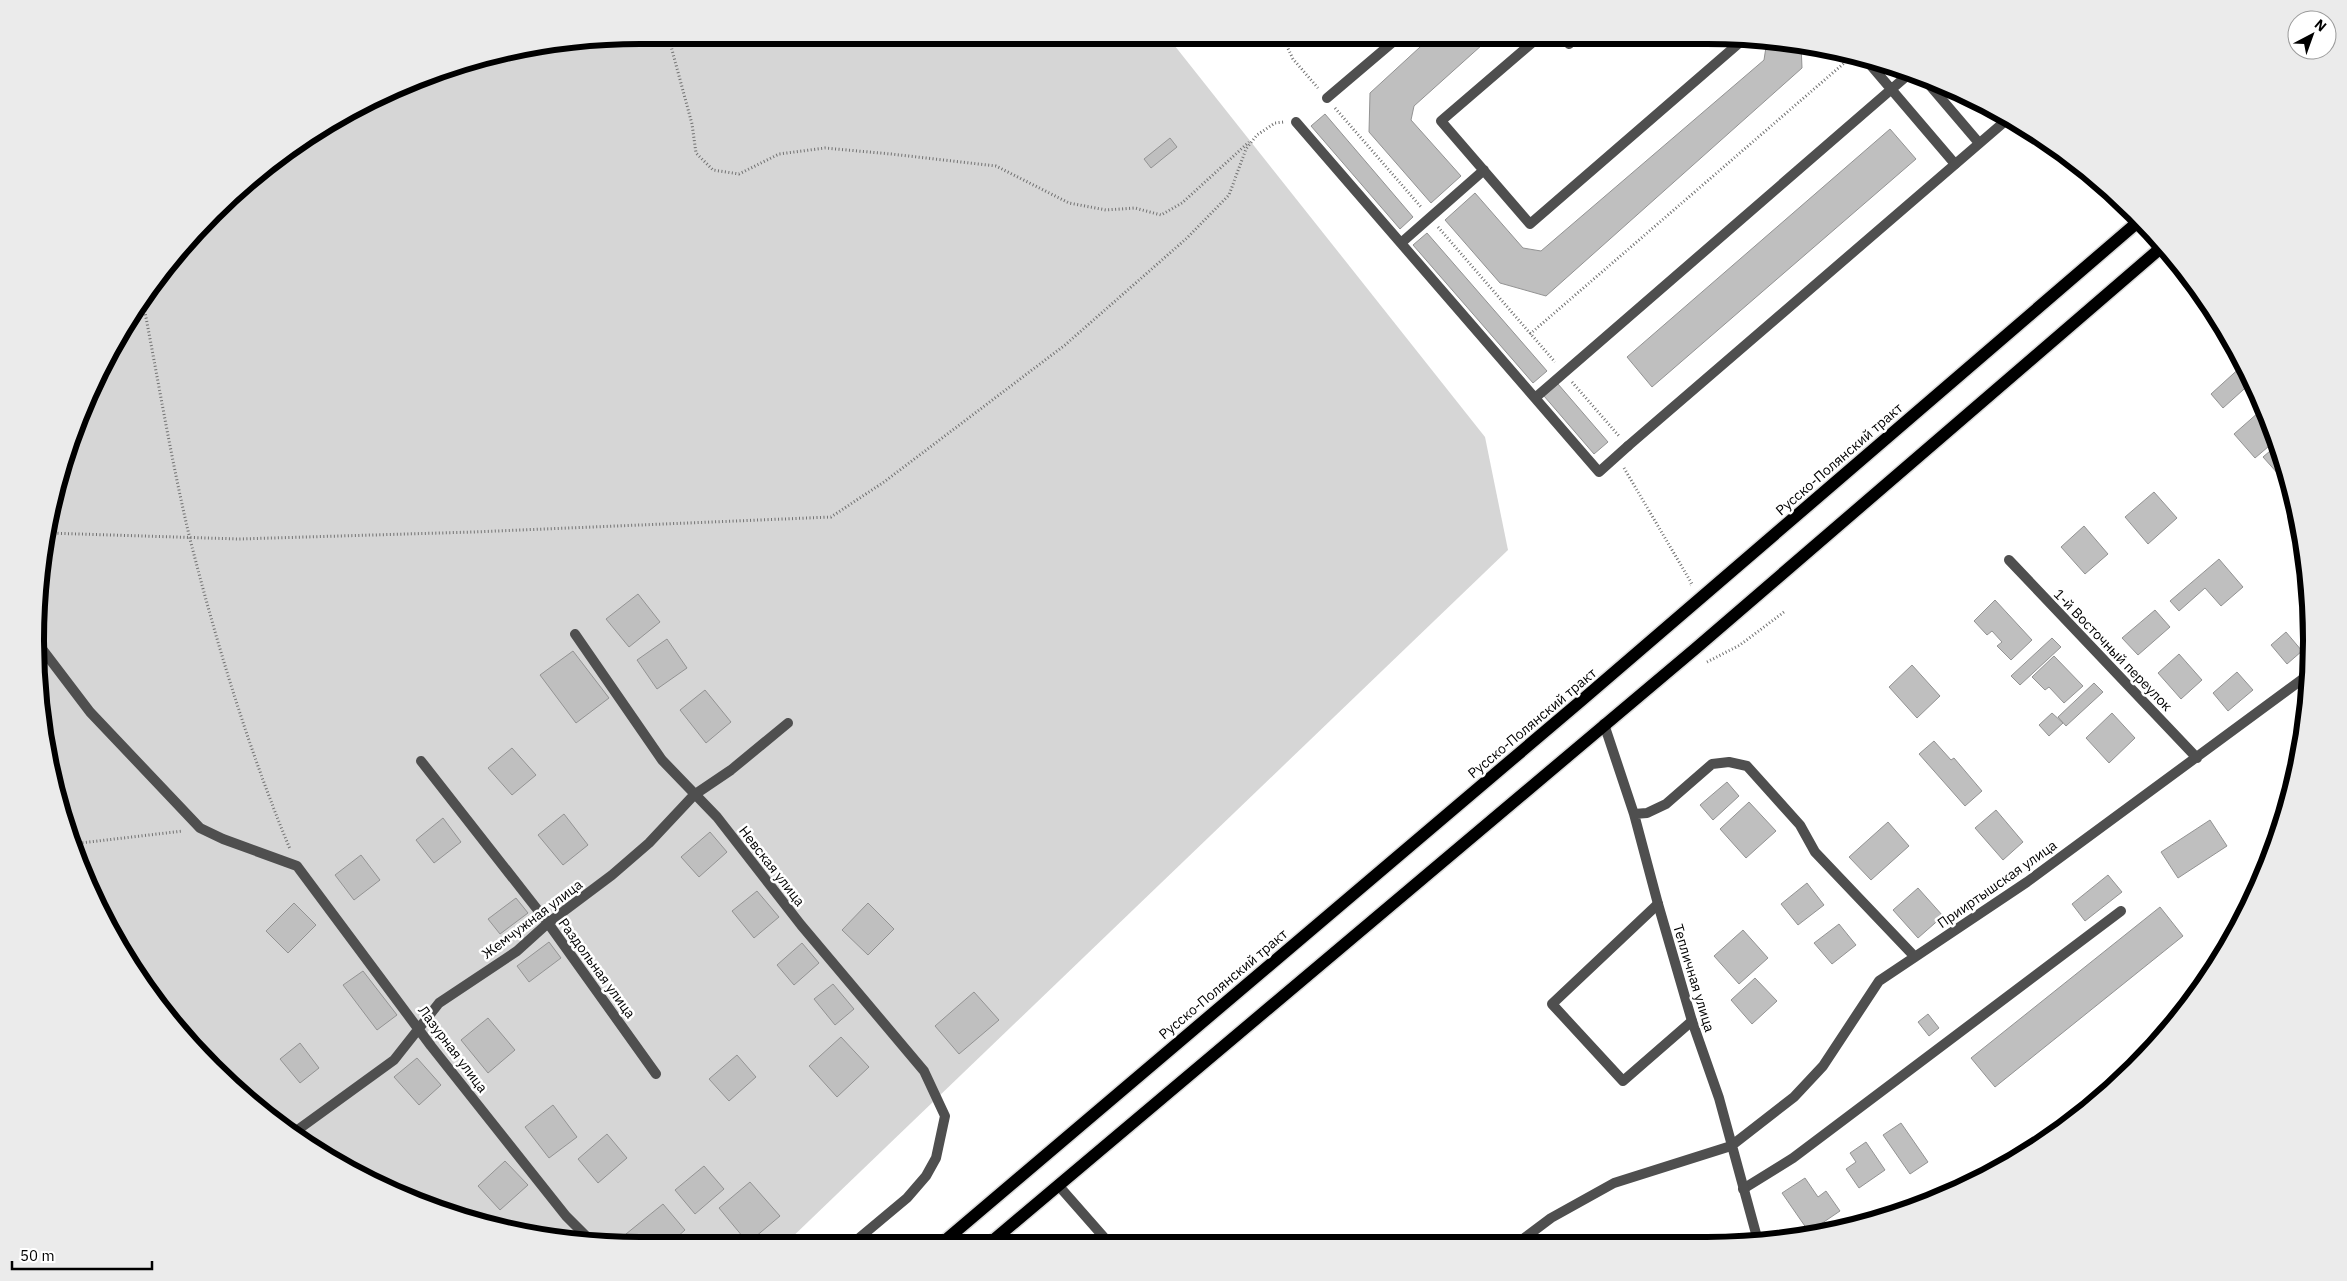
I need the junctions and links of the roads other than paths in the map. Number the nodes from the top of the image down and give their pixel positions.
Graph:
1 (1391, 44) edge
2 (1531, 44) edge
3 (1737, 45) edge
4 (1872, 67) edge
5 (1905, 78) edge
6 (1931, 87) edge
7 (1891, 90) junction
8 (1327, 98) road end
9 (1296, 122) road end
10 (2002, 123) edge
11 (1979, 143) junction
12 (1955, 164) junction
13 (1484, 170) junction
14 (2134, 225) edge
15 (1400, 243) junction
16 (2158, 250) edge
17 (1534, 398) junction
18 (2009, 560) dead end
19 (575, 634) dead end
20 (44, 652) edge
21 (2302, 679) edge
22 (788, 723) dead end
23 (1604, 724) junction
24 (2197, 758) junction
25 (421, 761) dead end
26 (694, 795) junction
27 (1634, 814) junction
28 (1658, 904) junction
29 (2121, 911) dead end
30 (548, 923) junction
31 (1915, 957) junction
32 (1692, 1020) junction
33 (419, 1027) junction
34 (656, 1074) dead end
35 (298, 1129) edge
36 (1731, 1146) junction
37 (1058, 1185) junction
38 (1743, 1189) junction
39 (584, 1234) edge
40 (1756, 1235) edge
41 (860, 1237) edge
42 (949, 1237) edge
43 (998, 1237) edge
44 (1104, 1237) edge
45 (1526, 1237) edge

1 - 8 street
2 - 13 street
3 - 13 street
4 - 7 street
5 - 7 street
6 - 11 street
7 - 12 street
7 - 17 street
9 - 15 street
10 - 11 street
11 - 12 street
12 - 17 street
13 - 15 street
14 - 42 main road, Русско-Полянский тракт
15 - 17 street
16 - 23 main road
18 - 24 street, 1-й Восточный переулок
19 - 26 street, Невская улица
20 - 33 street, Лазурная улица
21 - 24 street, Прииртышская улица
22 - 26 street, Жемчужная улица
23 - 27 street, Тепличная улица
23 - 37 main road
24 - 31 street, Прииртышская улица
25 - 30 street, Раздольная улица
26 - 30 street, Жемчужная улица
26 - 41 street, Невская улица
27 - 28 street, Тепличная улица
27 - 31 street
28 - 32 street, Тепличная улица
28 - 32 street
29 - 38 street
30 - 33 street, Жемчужная улица
30 - 34 street, Раздольная улица
31 - 36 street, Прииртышская улица
32 - 36 street, Тепличная улица
33 - 35 street, Жемчужная улица
33 - 39 street, Лазурная улица
36 - 38 street, Тепличная улица
36 - 45 street, Прииртышская улица
37 - 43 main road
37 - 44 street
38 - 40 street, Тепличная улица

